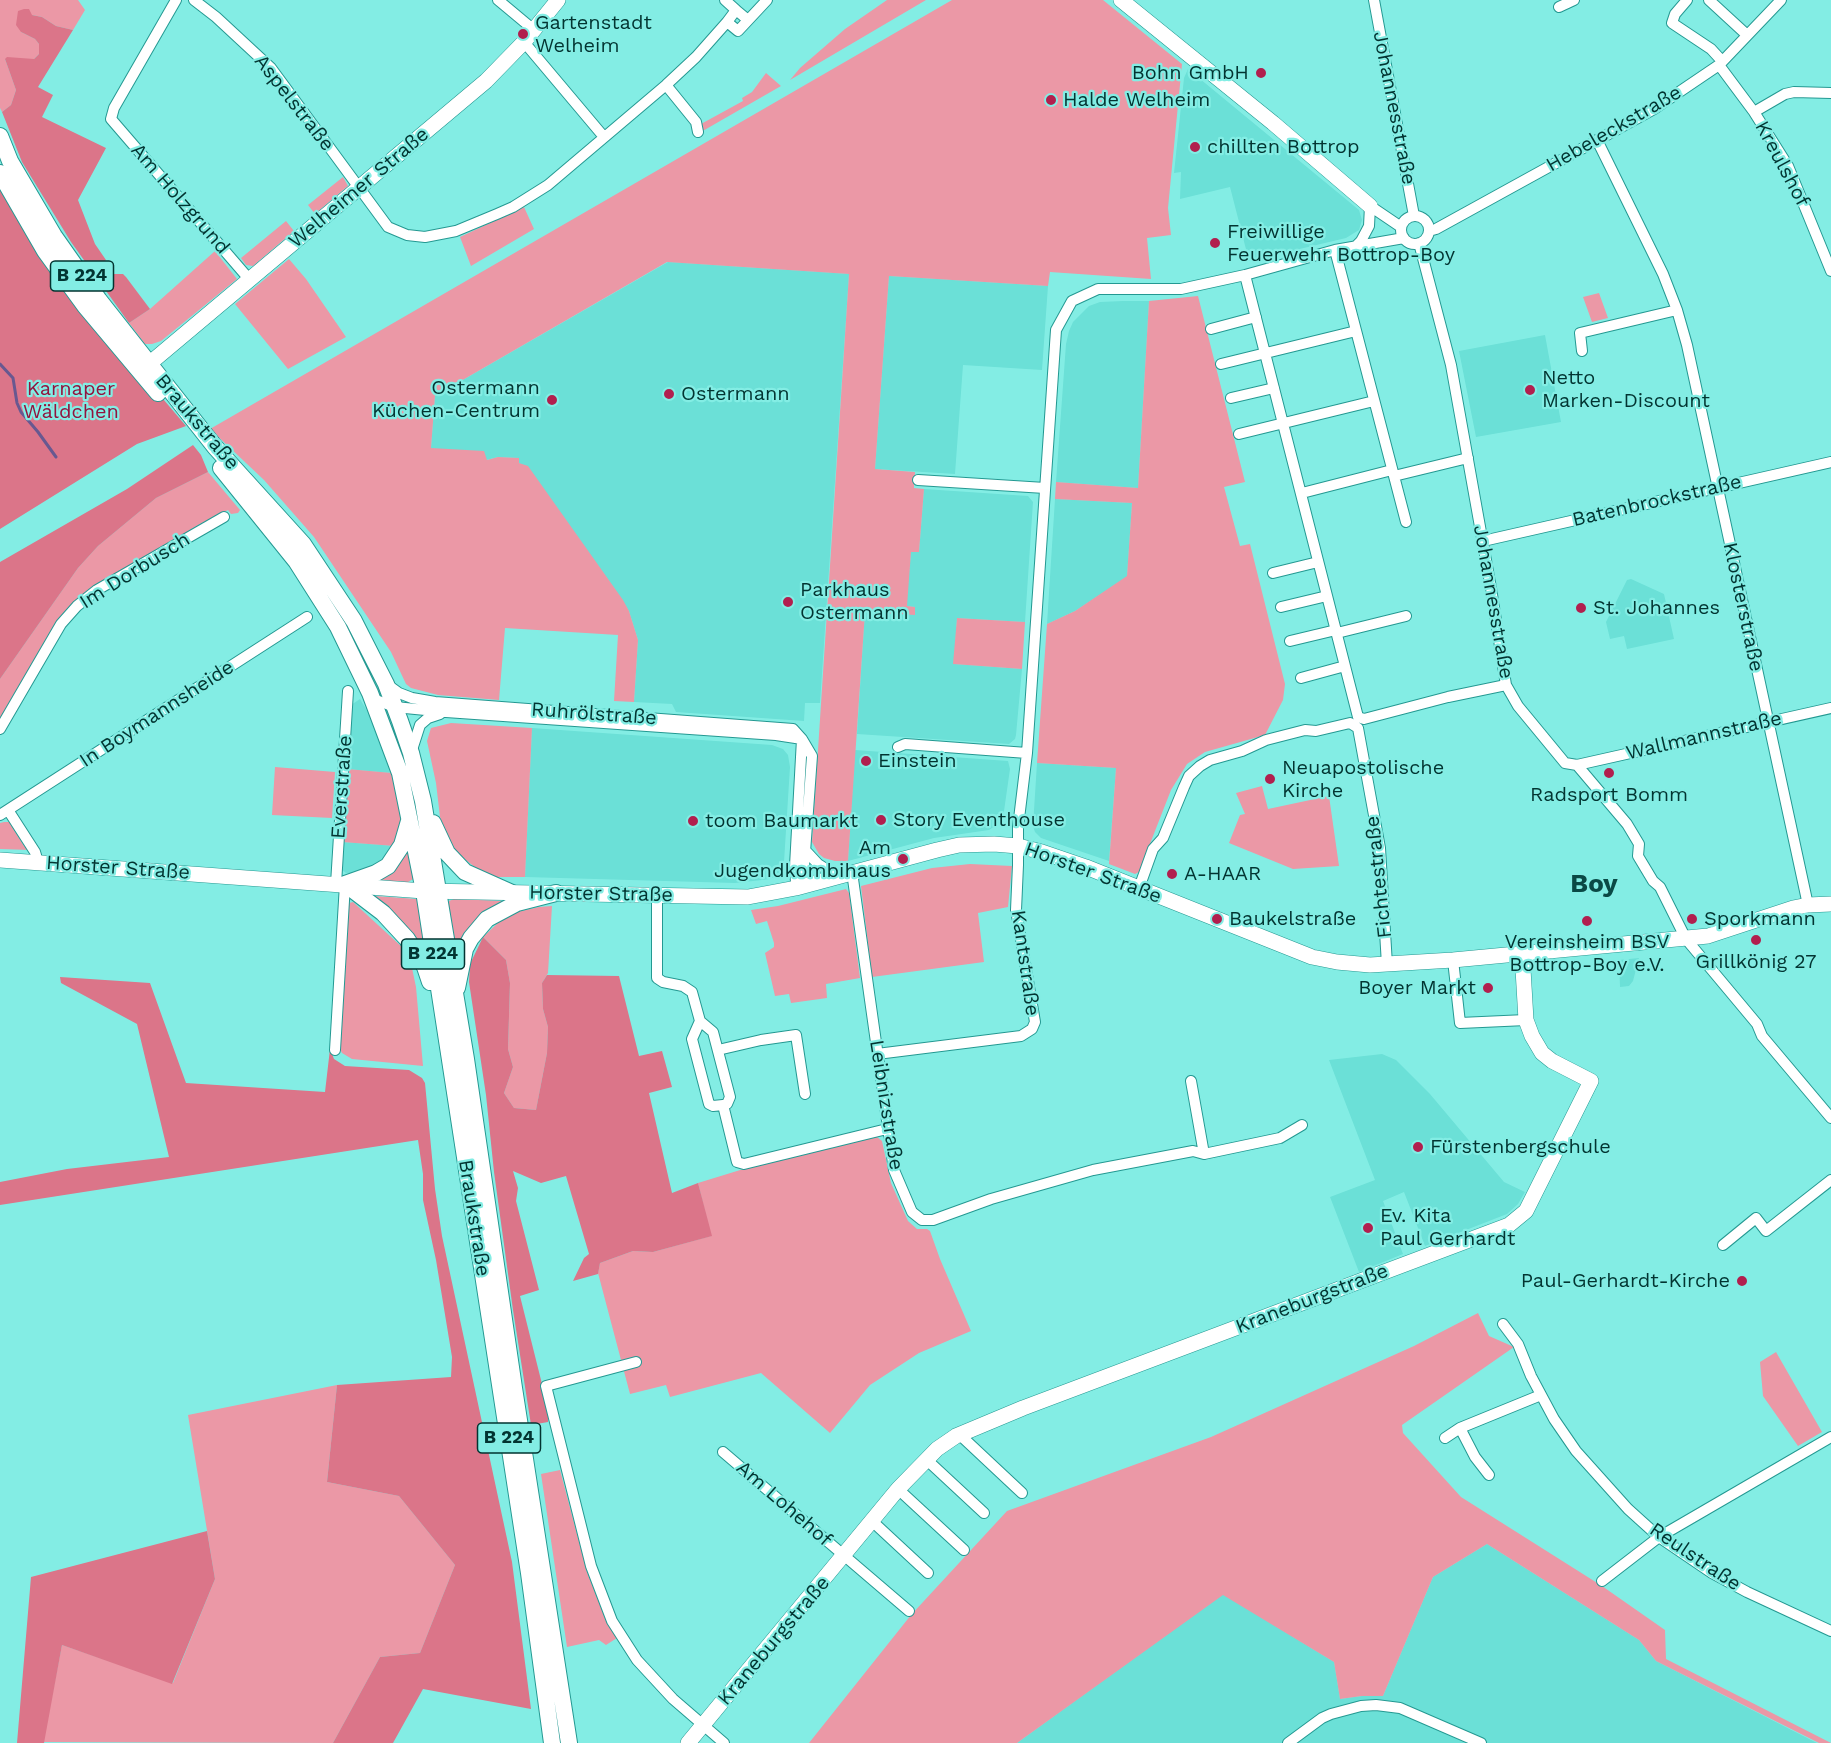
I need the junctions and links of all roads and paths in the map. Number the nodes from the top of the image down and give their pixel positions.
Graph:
1 (176, 0) edge
2 (194, 0) edge
3 (498, 0) edge
4 (558, 0) edge
5 (725, 0) edge
6 (767, 0) edge
7 (1121, 0) edge
8 (1374, 0) edge
9 (1574, 0) edge
10 (1687, 0) edge
11 (1708, 0) edge
12 (1781, 0) edge
13 (1559, 7) dead end
14 (736, 10) junction
15 (748, 20) junction
16 (727, 22) junction
17 (534, 30) junction
18 (1747, 35) junction
19 (524, 42) junction
20 (1720, 63) junction
21 (666, 85) junction
22 (1831, 93) edge
23 (1754, 112) junction
24 (698, 132) dead end
25 (0, 136) edge
26 (604, 137) junction
27 (1597, 140) junction
28 (0, 173) edge
29 (360, 189) junction
30 (1370, 206) junction
31 (1414, 216) junction
32 (1429, 231) junction
33 (1403, 233) junction
34 (1419, 243) junction
35 (1354, 248) junction
36 (1335, 250) junction
37 (1829, 258) edge
38 (1831, 271) edge
39 (1245, 275) junction
40 (249, 279) junction
41 (1677, 310) junction
42 (1256, 317) junction
43 (1211, 329) dead end
44 (1356, 331) junction
45 (1582, 351) dead end
46 (1265, 353) junction
47 (149, 364) junction
48 (1221, 364) dead end
49 (1274, 387) junction
50 (1231, 398) dead end
51 (1374, 400) junction
52 (1284, 423) junction
53 (1239, 434) dead end
54 (1468, 458) junction
55 (1831, 462) edge
56 (1393, 473) junction
57 (918, 480) dead end
58 (1718, 487) junction
59 (1045, 488) junction
60 (1302, 493) junction
61 (224, 517) dead end
62 (1406, 522) dead end
63 (1483, 541) junction
64 (1318, 562) junction
65 (1273, 573) dead end
66 (1327, 596) junction
67 (1281, 607) dead end
68 (1406, 616) dead end
69 (307, 617) dead end
70 (1337, 632) junction
71 (1290, 641) dead end
72 (1345, 666) junction
73 (1301, 678) dead end
74 (386, 684) junction
75 (1506, 685) junction
76 (348, 691) dead end
77 (373, 699) junction
78 (395, 707) junction
79 (1831, 708) edge
80 (446, 712) junction
81 (1768, 721) junction
82 (0, 729) edge
83 (802, 739) junction
84 (898, 747) dead end
85 (411, 753) junction
86 (1027, 753) junction
87 (1577, 765) junction
88 (423, 801) junction
89 (2, 813) edge
90 (410, 817) junction
91 (1018, 846) junction
92 (805, 850) junction
93 (0, 860) edge
94 (38, 862) junction
95 (844, 874) junction
96 (340, 884) junction
97 (796, 888) junction
98 (1139, 888) junction
99 (431, 891) junction
100 (512, 892) junction
101 (556, 893) junction
102 (657, 895) junction
103 (1831, 904) edge
104 (1808, 905) junction
105 (1686, 939) junction
106 (1522, 952) junction
107 (1454, 960) junction
108 (1387, 964) junction
109 (455, 998) junction
110 (443, 1017) junction
111 (1526, 1020) junction
112 (700, 1021) junction
113 (335, 1050) dead end
114 (718, 1050) junction
115 (877, 1054) junction
116 (1191, 1081) dead end
117 (805, 1094) dead end
118 (723, 1105) junction
119 (1831, 1118) edge
120 (1302, 1125) dead end
121 (887, 1129) junction
122 (1204, 1154) junction
123 (1831, 1180) edge
124 (1723, 1245) dead end
125 (1503, 1324) dead end
126 (636, 1362) dead end
127 (1541, 1395) junction
128 (1460, 1428) junction
129 (959, 1434) junction
130 (1831, 1437) edge
131 (1445, 1438) dead end
132 (723, 1452) dead end
133 (927, 1460) junction
134 (1489, 1476) dead end
135 (898, 1489) junction
136 (1022, 1493) dead end
137 (984, 1513) dead end
138 (872, 1521) junction
139 (1659, 1537) junction
140 (964, 1550) dead end
141 (844, 1556) junction
142 (928, 1573) dead end
143 (1602, 1581) dead end
144 (909, 1611) dead end
145 (1831, 1630) edge
146 (703, 1726) junction
147 (552, 1743) edge
148 (569, 1743) edge
149 (688, 1743) edge
150 (724, 1743) edge
151 (1288, 1743) edge
152 (1481, 1743) edge

1 - 40 street, Am Holzgrund
2 - 29 street, Aspelstraße
3 - 17 street
4 - 17 street, Welheimer Straße
5 - 14 street
6 - 15 street
7 - 30 street
8 - 31 street, Johannesstraße
9 - 13 street
10 - 20 street, Kreulshof
11 - 18 street
12 - 18 street, Hebeleckstraße
14 - 15 street
14 - 16 street, Aspelstraße
15 - 16 street
16 - 21 street, Aspelstraße
17 - 19 street, Welheimer Straße
18 - 20 street, Hebeleckstraße
19 - 26 street
19 - 29 street, Welheimer Straße
20 - 23 street, Kreulshof
20 - 27 street, Hebeleckstraße
21 - 24 street
21 - 26 street, Aspelstraße
22 - 23 street
23 - 37 street, Kreulshof
25 - 47 main road, Braukstraße / B 224
26 - 29 street, Aspelstraße
27 - 32 street, Hebeleckstraße
27 - 41 street, Klosterstraße
28 - 77 main road, Braukstraße / B 224
29 - 40 street, Welheimer Straße
30 - 33 street
30 - 35 street
31 - 32 street
31 - 33 street
32 - 34 street
33 - 34 street
33 - 35 street
34 - 54 street, Johannesstraße
35 - 36 street
36 - 39 street
36 - 44 street
37 - 38 street, Kreulshof
39 - 42 street
39 - 59 street
40 - 47 street, Welheimer Straße
41 - 45 street
41 - 58 street, Klosterstraße
42 - 43 street
42 - 46 street
44 - 46 street
44 - 51 street
46 - 48 street
46 - 49 street
47 - 74 main road, Braukstraße / B 224
49 - 50 street
49 - 52 street
51 - 52 street
51 - 56 street
52 - 53 street
52 - 60 street
54 - 56 street
54 - 63 street, Johannesstraße
55 - 58 street, Batenbrockstraße
56 - 60 street
56 - 62 street
57 - 59 street
58 - 63 street, Batenbrockstraße
58 - 81 street, Klosterstraße
59 - 86 street
60 - 64 street
61 - 82 street, Im Dorbusch
63 - 75 street, Johannesstraße
64 - 65 street
64 - 66 street
66 - 67 street
66 - 70 street
68 - 70 street
69 - 89 street, In Boymannsheide
70 - 71 street
70 - 72 street
72 - 73 street
72 - 75 street
74 - 78 main road, Braukstraße / B 224
74 - 83 street, Ruhrölstraße
75 - 87 street, Johannesstraße
76 - 96 street, Everstraße
77 - 78 street
77 - 90 main road, Braukstraße / B 224
78 - 80 street
78 - 85 main road, Braukstraße / B 224
79 - 81 street, Wallmannstraße
80 - 83 street, Ruhrölstraße
80 - 85 street
81 - 87 street, Wallmannstraße
81 - 104 street, Klosterstraße
83 - 92 street
83 - 97 street
84 - 86 street
85 - 88 main road, Braukstraße / B 224
86 - 91 street
87 - 105 street, Johannesstraße
88 - 99 main road, Braukstraße / B 224
88 - 100 main road
89 - 94 street, In Boymannsheide
90 - 96 main road
90 - 99 main road, Braukstraße / B 224
91 - 95 street, Horster Straße
91 - 98 street, Horster Straße
91 - 115 street, Kantstraße
92 - 95 street
92 - 97 street
93 - 94 street, Horster Straße
94 - 96 street, Horster Straße
95 - 97 street, Horster Straße
95 - 115 street, Leibnizstraße
96 - 99 street, Horster Straße
96 - 110 main road
96 - 113 street
97 - 102 street, Horster Straße
98 - 108 street, Horster Straße
98 - 108 street, Fichtestraße
99 - 100 street, Horster Straße
99 - 109 main road, Braukstraße / B 224
99 - 110 main road, Braukstraße / B 224
100 - 101 street, Horster Straße
101 - 102 street, Horster Straße
101 - 109 main road
102 - 112 street
103 - 104 street, Horster Straße
104 - 105 street, Horster Straße
105 - 106 street, Horster Straße
105 - 119 street, Johannesstraße
106 - 107 street, Horster Straße
106 - 111 street
107 - 108 street, Horster Straße
107 - 111 street
109 - 148 main road, Braukstraße / B 224
110 - 147 main road, Braukstraße / B 224
111 - 129 street, Kraneburgstraße
112 - 114 street
112 - 118 street
114 - 117 street
114 - 118 street
115 - 121 street, Leibnizstraße
116 - 122 street
118 - 121 street
120 - 122 street, Leibnizstraße
121 - 122 street, Leibnizstraße
123 - 124 street
125 - 127 street, Reulstraße
126 - 146 street
127 - 128 street
127 - 139 street, Reulstraße
128 - 131 street
128 - 134 street
129 - 133 street, Kraneburgstraße
129 - 136 street
130 - 139 street
132 - 141 street, Am Lohehof
133 - 135 street, Kraneburgstraße
133 - 137 street
135 - 138 street, Kraneburgstraße
135 - 140 street
138 - 141 street, Kraneburgstraße
138 - 142 street
139 - 143 street
139 - 145 street, Reulstraße
141 - 144 street
141 - 146 street, Kraneburgstraße
146 - 149 street, Kraneburgstraße
146 - 150 street
151 - 152 street

